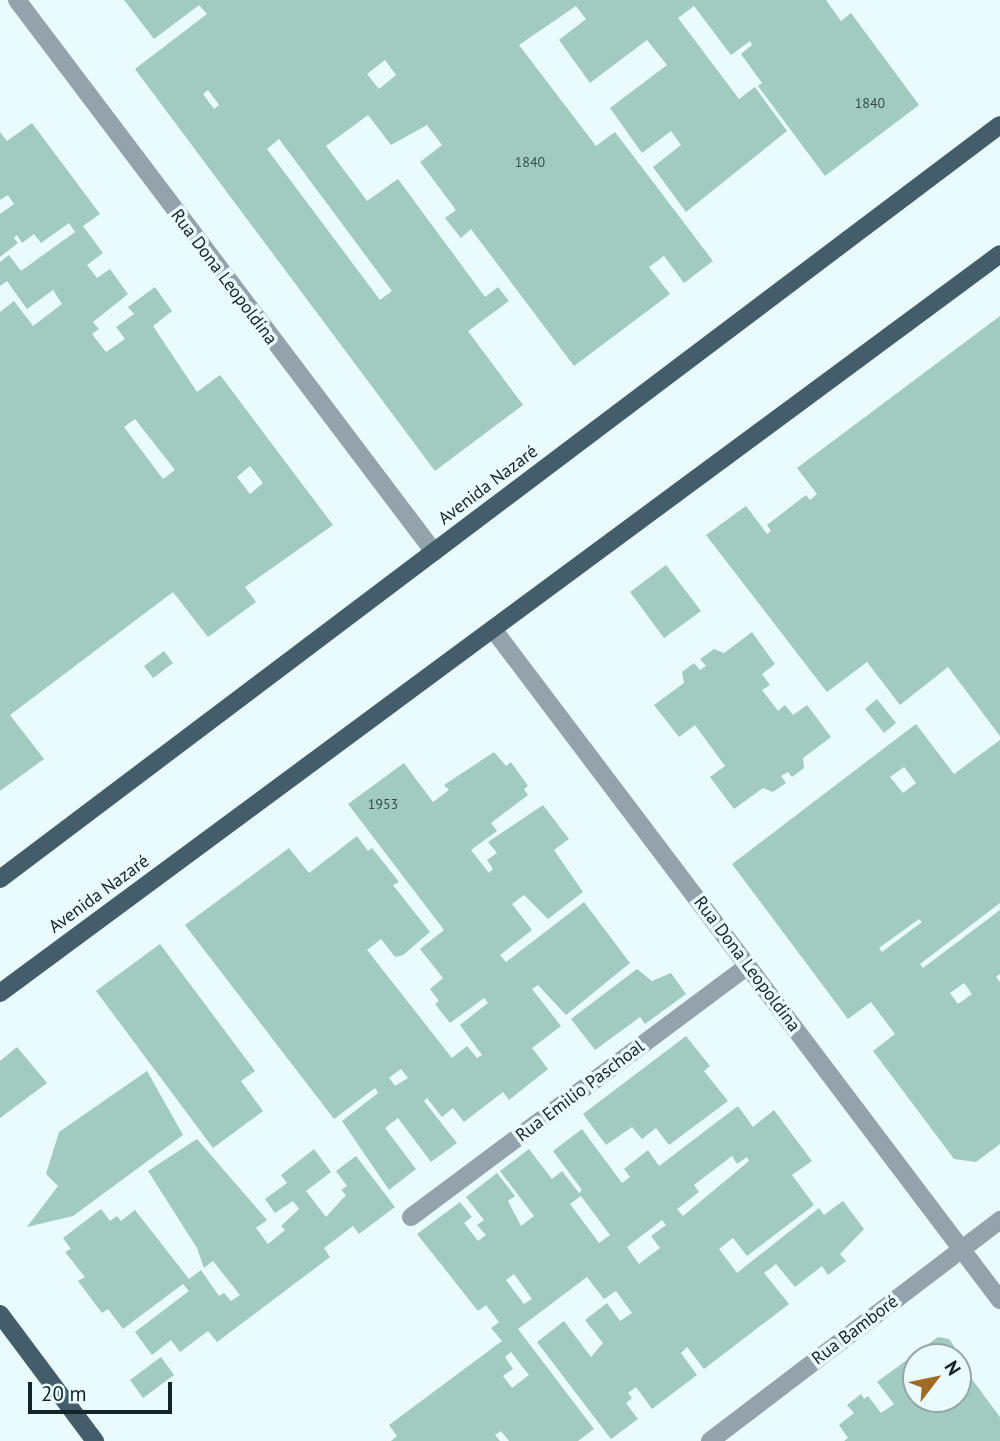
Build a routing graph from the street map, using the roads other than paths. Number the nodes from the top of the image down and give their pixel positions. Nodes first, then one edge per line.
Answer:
1 (17, 0) edge
2 (1000, 125) edge
3 (1000, 254) edge
4 (435, 552) junction
5 (493, 629) junction
6 (0, 879) edge
7 (748, 966) junction
8 (0, 993) edge
9 (411, 1217) dead end
10 (1000, 1220) edge
11 (962, 1248) junction
12 (1000, 1300) edge
13 (0, 1314) edge
14 (94, 1441) edge
15 (710, 1441) edge

1 - 4 street, Rua Dona Leopoldina
2 - 4 main road, Avenida Nazaré
3 - 5 main road, Avenida Nazaré
4 - 6 main road, Avenida Nazaré
5 - 7 street, Rua Dona Leopoldina
5 - 8 main road, Avenida Nazaré
7 - 9 street, Rua Emilio Paschoal
7 - 11 street, Rua Dona Leopoldina
10 - 11 street, Rua Bamboré
11 - 12 street, Rua Dona Leopoldina
11 - 15 street, Rua Bamboré
13 - 14 main road

